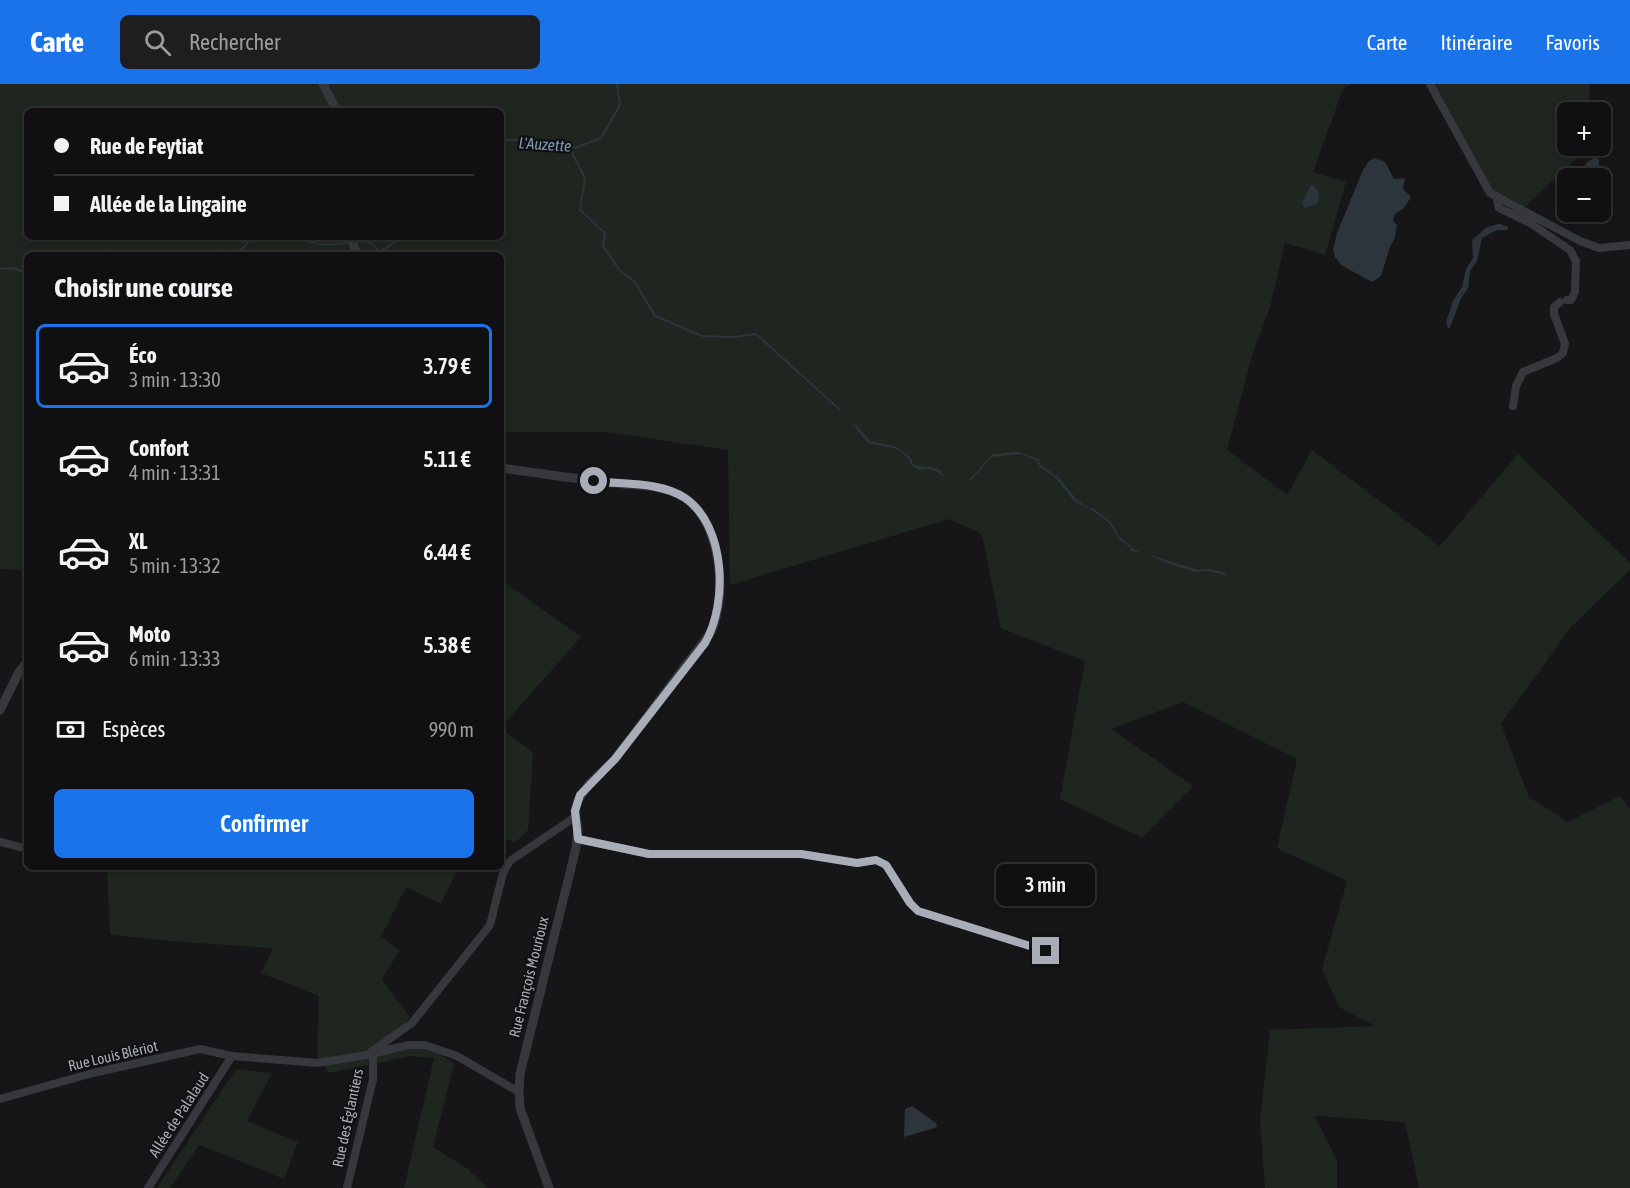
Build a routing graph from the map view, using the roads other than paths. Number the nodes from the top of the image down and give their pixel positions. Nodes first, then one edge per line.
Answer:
1 (322, 84) edge
2 (1430, 84) edge
3 (335, 108) edge
4 (1496, 196) junction
5 (1630, 245) edge
6 (1513, 406) dead end
7 (504, 468) edge
8 (24, 666) edge
9 (0, 710) edge
10 (575, 817) junction
11 (578, 839) junction
12 (0, 842) edge
13 (24, 848) edge
14 (1046, 951) dead end
15 (370, 1054) junction
16 (232, 1056) junction
17 (519, 1092) junction
18 (0, 1099) edge
19 (148, 1188) edge
20 (347, 1188) edge
21 (549, 1188) edge

1 - 3 street
2 - 4 street
4 - 5 street
4 - 6 street
7 - 10 street, Rue François Mourioux
8 - 9 street
10 - 11 street, Rue François Mourioux
10 - 15 street
11 - 14 street
11 - 17 street, Rue François Mourioux
12 - 13 street
15 - 16 street, Rue Louis Blériot
15 - 17 street, Rue Louis Blériot
15 - 20 street, Rue des Églantiers
16 - 18 street, Rue Louis Blériot
16 - 19 street, Allée de Palalaud
17 - 21 street, Rue François Mourioux

